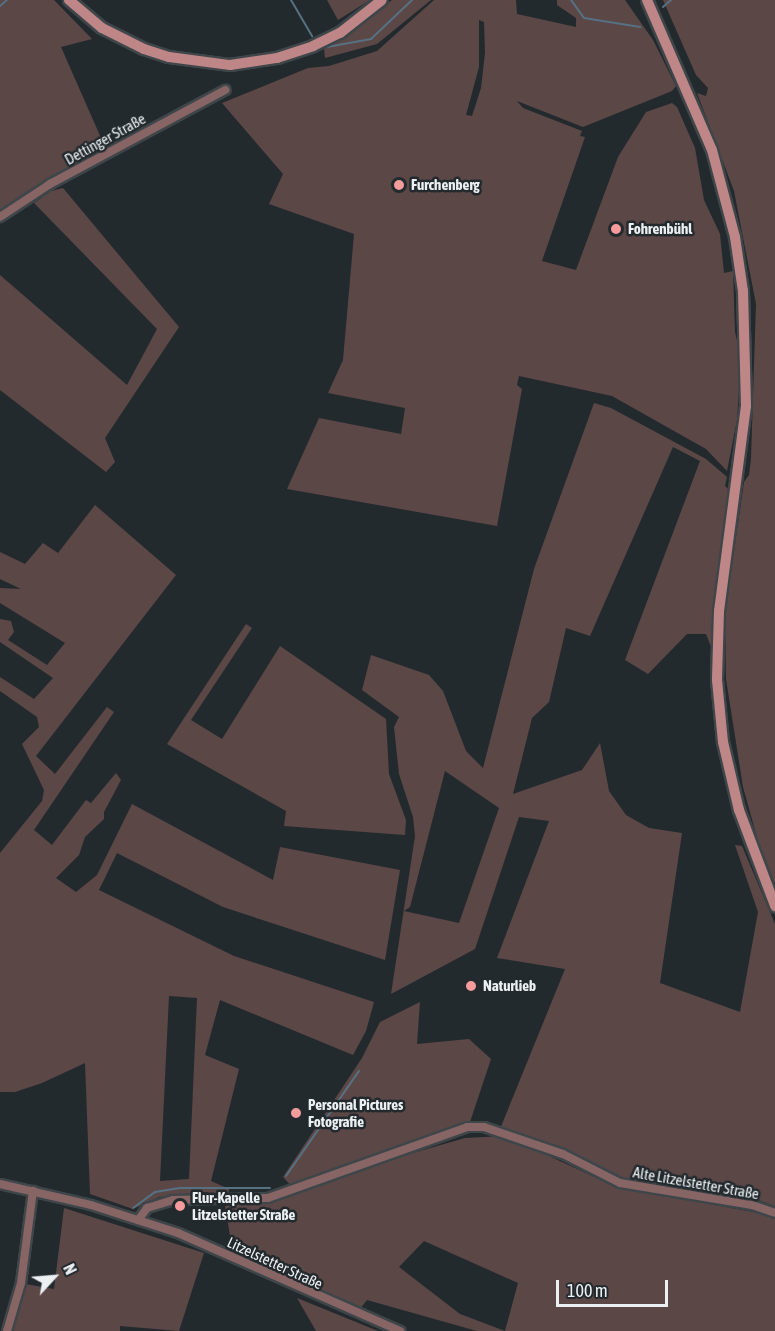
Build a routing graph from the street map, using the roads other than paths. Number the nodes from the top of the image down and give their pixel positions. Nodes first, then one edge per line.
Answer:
1 (69, 0) edge
2 (382, 0) edge
3 (639, 0) edge
4 (647, 0) edge
5 (652, 17) junction
6 (225, 90) dead end
7 (0, 218) edge
8 (775, 906) edge
9 (0, 1184) edge
10 (33, 1191) junction
11 (775, 1213) edge
12 (139, 1219) junction
13 (7, 1331) edge
14 (400, 1331) edge

1 - 2 main road
3 - 5 main road
4 - 5 main road
5 - 8 main road
6 - 7 street, Dettinger Straße
9 - 10 street, Litzelstetter Straße
10 - 12 street, Litzelstetter Straße
10 - 13 street
11 - 12 street, Alte Litzelstetter Straße
12 - 14 street, Litzelstetter Straße

